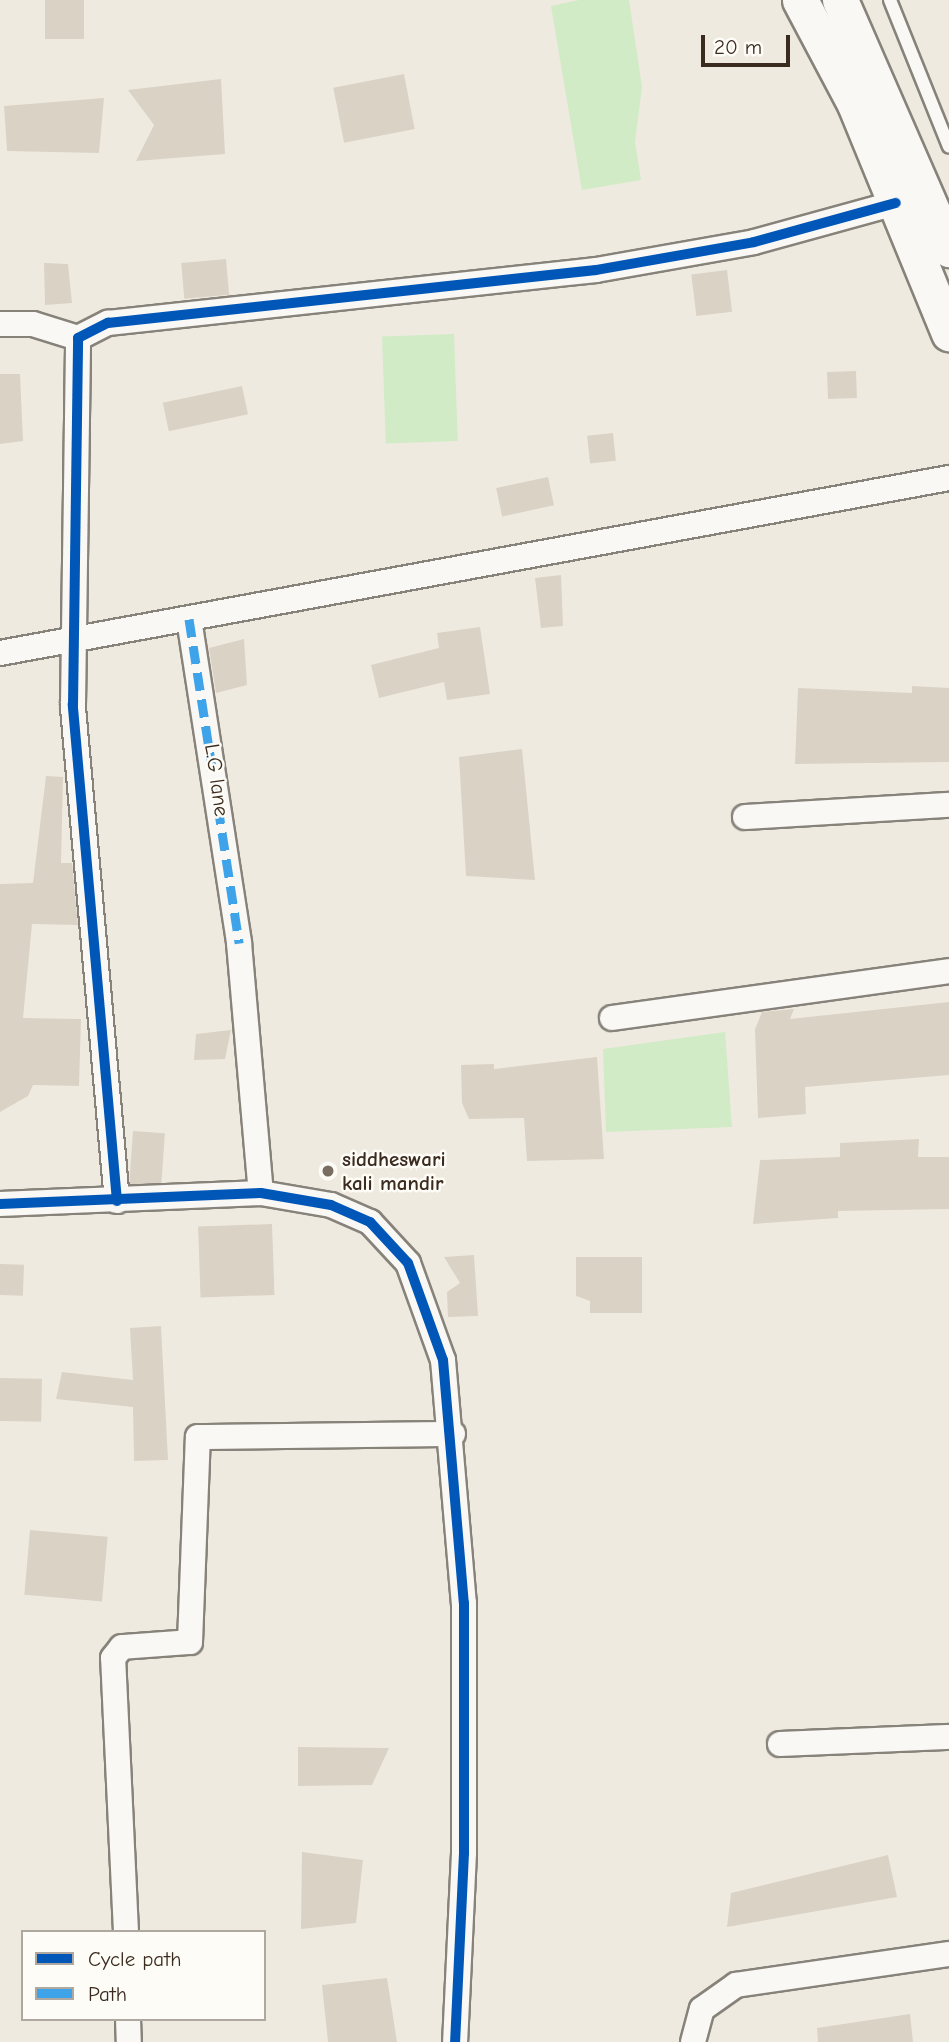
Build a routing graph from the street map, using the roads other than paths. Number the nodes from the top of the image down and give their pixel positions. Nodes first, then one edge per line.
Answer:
1 (800, 0) edge
2 (841, 0) edge
3 (890, 0) edge
4 (949, 147) edge
5 (896, 203) junction
6 (946, 229) edge
7 (0, 324) edge
8 (949, 333) edge
9 (78, 338) junction
10 (949, 478) edge
11 (189, 619) junction
12 (73, 637) junction
13 (0, 653) edge
14 (949, 805) edge
15 (745, 817) dead end
16 (949, 971) edge
17 (612, 1018) dead end
18 (261, 1193) junction
19 (117, 1201) junction
20 (0, 1204) edge
21 (453, 1434) junction
22 (949, 1737) edge
23 (780, 1744) dead end
24 (126, 1930) edge
25 (949, 1954) edge
26 (128, 2021) edge
27 (129, 2042) edge
28 (454, 2042) edge
29 (693, 2042) edge

1 - 5 street
2 - 6 street
3 - 4 lane
5 - 8 street
5 - 9 street
7 - 9 street
9 - 12 street
10 - 11 street
11 - 12 street
11 - 18 street, L.G lane
12 - 13 street
12 - 19 street
14 - 15 street
16 - 17 street
18 - 19 street
18 - 21 street
19 - 20 street
21 - 24 street
21 - 28 street
22 - 23 street
25 - 29 street
26 - 27 street

